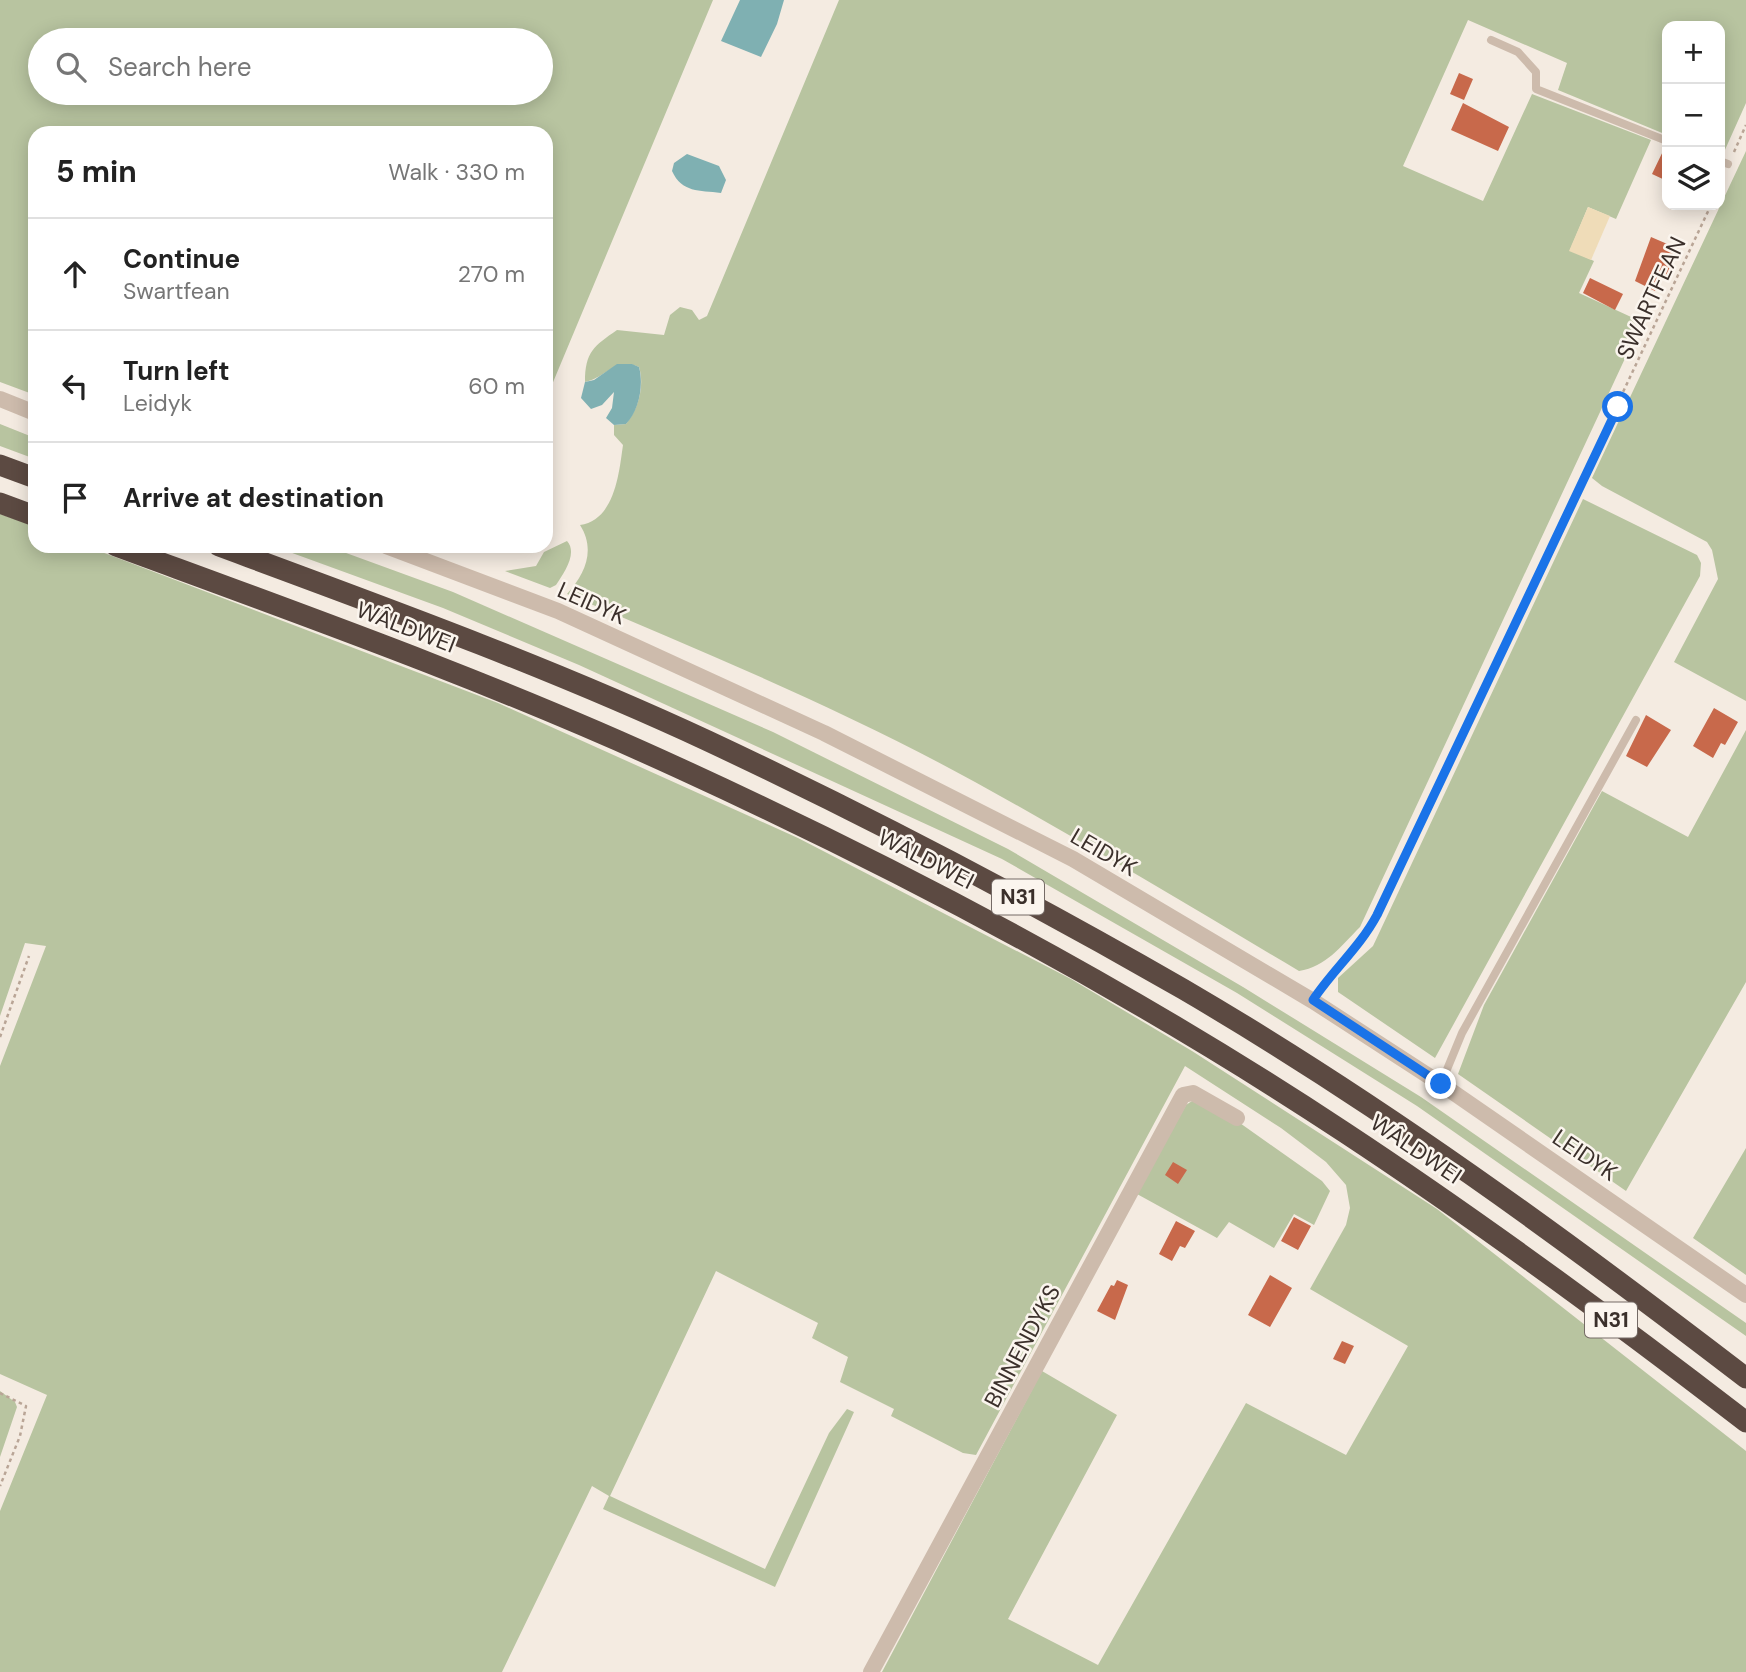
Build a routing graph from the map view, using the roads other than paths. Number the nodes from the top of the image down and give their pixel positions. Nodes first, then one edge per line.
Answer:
1 (1490, 40) dead end
2 (1662, 139) edge
3 (0, 399) edge
4 (28, 410) edge
5 (0, 465) edge
6 (28, 475) edge
7 (0, 503) edge
8 (28, 513) edge
9 (135, 553) edge
10 (238, 553) edge
11 (405, 553) edge
12 (1636, 720) dead end
13 (1441, 1084) junction
14 (1237, 1118) dead end
15 (1746, 1295) edge
16 (1746, 1378) edge
17 (1746, 1422) edge
18 (871, 1672) edge

1 - 2 lane
3 - 4 street
5 - 6 highway
7 - 8 highway
9 - 17 highway, WÂLDWEI / N31
10 - 16 highway, WÂLDWEI / N31
11 - 13 street, LEIDYK
12 - 13 lane
13 - 15 street, LEIDYK
14 - 18 street, BINNENDYKS

